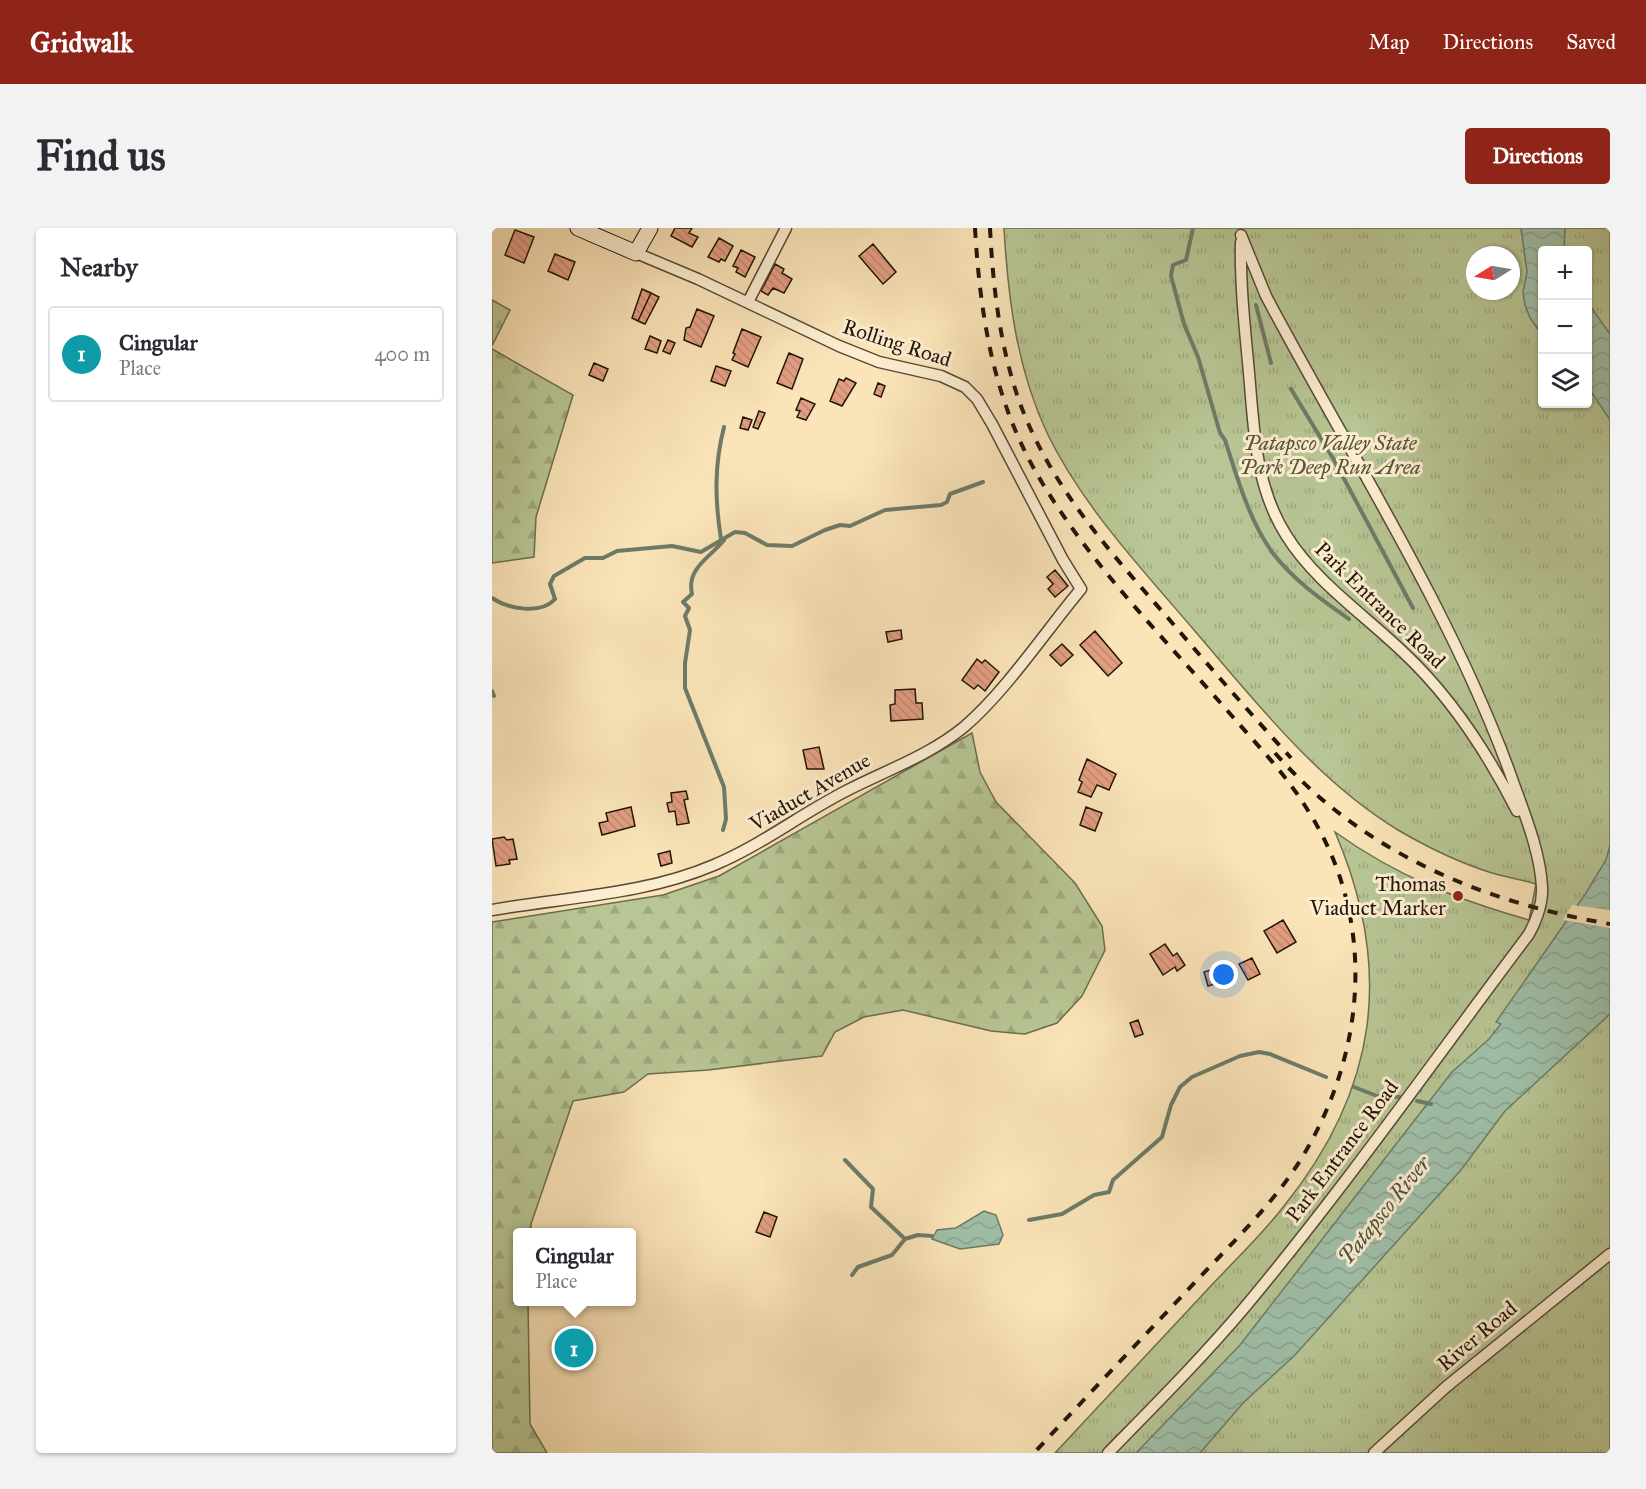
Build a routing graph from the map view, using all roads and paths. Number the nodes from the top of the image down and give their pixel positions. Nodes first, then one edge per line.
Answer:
1 (578, 228) edge
2 (650, 228) edge
3 (786, 228) edge
4 (1241, 231) edge
5 (636, 254) junction
6 (748, 302) junction
7 (1081, 589) joint
8 (1532, 841) junction
9 (492, 909) edge
10 (1610, 1254) edge
11 (1108, 1453) edge
12 (1374, 1453) edge

1 - 5 street
2 - 5 street
3 - 6 street
4 - 8 street, Park Entrance Road
4 - 8 street, Park Entrance Road
5 - 6 street, Rolling Road
6 - 7 street, Rolling Road
7 - 9 street, Viaduct Avenue
8 - 11 street, Park Entrance Road
10 - 12 street, River Road

